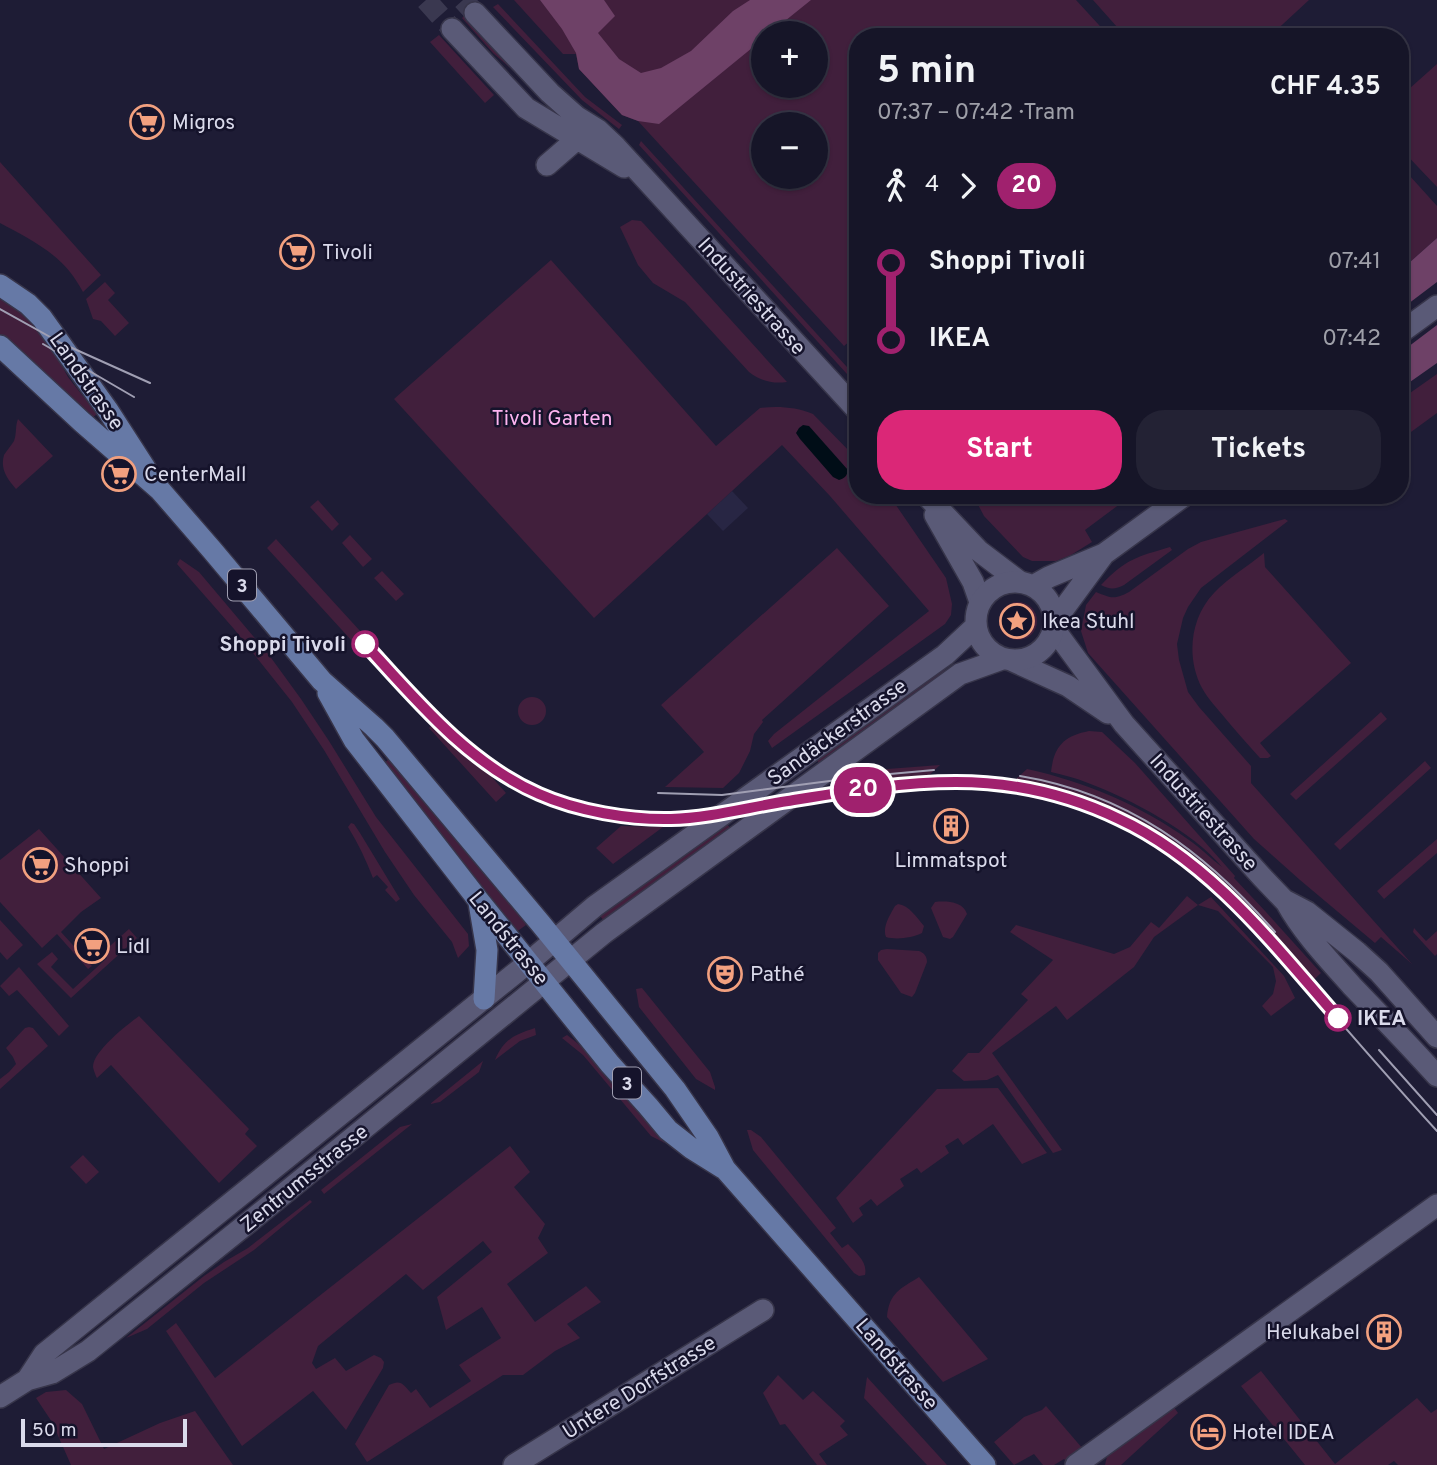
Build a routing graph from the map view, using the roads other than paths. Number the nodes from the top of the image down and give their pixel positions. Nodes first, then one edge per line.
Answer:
1 (475, 13) tunnel mouth
2 (452, 29) tunnel mouth
3 (526, 108) junction
4 (577, 117) junction
5 (577, 139) junction
6 (616, 155) junction
7 (547, 165) junction
8 (0, 285) edge
9 (1437, 306) edge
10 (1409, 326) edge
11 (0, 346) edge
12 (849, 401) edge
13 (160, 490) junction
14 (931, 504) edge
15 (935, 504) edge
16 (1173, 504) edge
17 (1104, 554) junction
18 (1026, 584) junction
19 (980, 602) junction
20 (1054, 625) junction
21 (976, 626) junction
22 (1008, 660) junction
23 (322, 681) junction
24 (1124, 724) junction
25 (796, 762) junction
26 (785, 802) junction
27 (1284, 900) junction
28 (479, 901) junction
29 (555, 940) junction
30 (571, 960) junction
31 (529, 962) junction
32 (544, 981) junction
33 (484, 999) junction
34 (1437, 1037) edge
35 (1437, 1076) edge
36 (725, 1169) junction
37 (1437, 1205) edge
38 (763, 1310) dead end
39 (27, 1380) junction
40 (0, 1397) edge
41 (514, 1465) edge
42 (985, 1465) edge
43 (1076, 1465) edge

1 - 4 street, Industriestrasse
2 - 3 street
3 - 5 street
3 - 7 street
4 - 5 street
4 - 6 street, Industriestrasse
5 - 6 street
5 - 7 street
6 - 7 street
6 - 12 street, Industriestrasse
8 - 13 main road, Landstrasse / 3
9 - 10 street
11 - 13 main road, Landstrasse / 3
13 - 23 main road, Landstrasse / 3
14 - 19 street
15 - 18 street
16 - 17 street
17 - 18 street
17 - 20 street
18 - 19 street
18 - 20 street
19 - 21 street
20 - 22 street
20 - 24 street, Industriestrasse
21 - 22 street
21 - 25 street, Sandäckerstrasse
22 - 24 street, Industriestrasse
22 - 26 street, Sandäckerstrasse
23 - 28 main road, Landstrasse / 3
23 - 29 main road, Landstrasse / 3
24 - 27 street, Industriestrasse
25 - 26 street
25 - 29 street, Sandäckerstrasse
26 - 30 street, Sandäckerstrasse
27 - 34 street, Industriestrasse
27 - 35 street, Industriestrasse
28 - 31 main road, Landstrasse / 3
28 - 33 main road
29 - 30 main road, Landstrasse / 3
29 - 31 street, Sandäckerstrasse
30 - 32 street, Zentrumsstrasse
30 - 36 main road, Landstrasse / 3
31 - 32 main road, Landstrasse / 3
31 - 33 street, Zentrumsstrasse
32 - 36 main road, Landstrasse / 3
32 - 39 street, Zentrumsstrasse
33 - 39 street, Zentrumsstrasse
36 - 42 main road, Landstrasse / 3
37 - 43 street
38 - 41 street, Untere Dorfstrasse
39 - 40 street, Zentrumsstrasse

